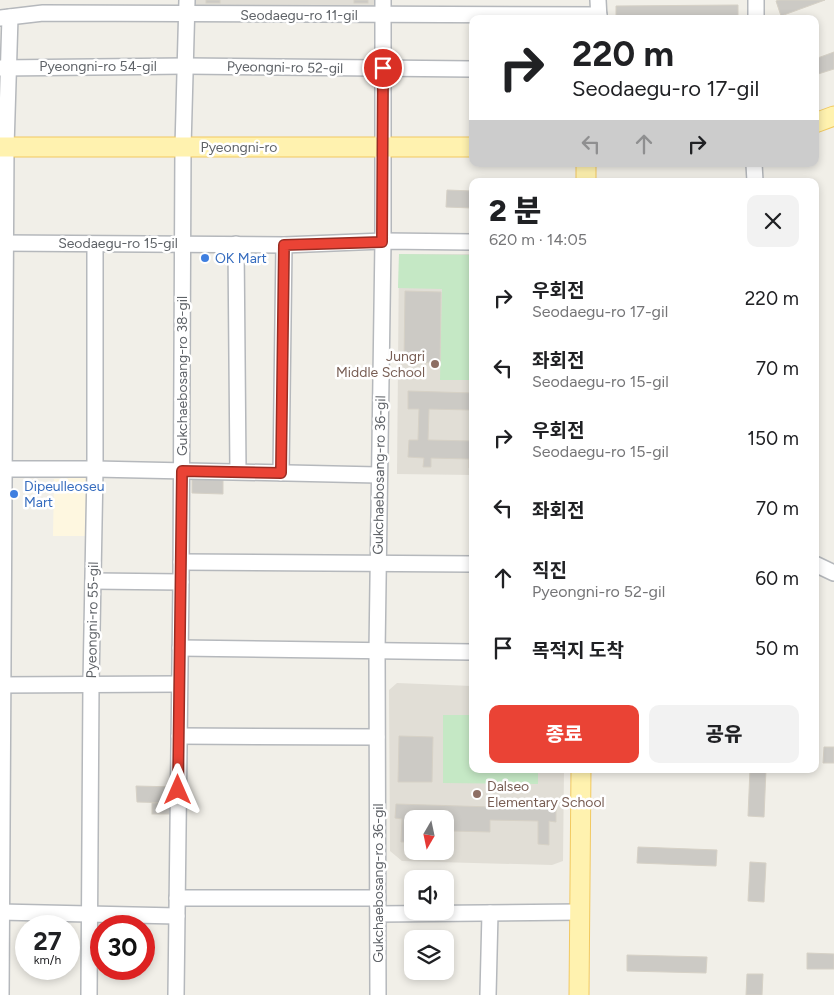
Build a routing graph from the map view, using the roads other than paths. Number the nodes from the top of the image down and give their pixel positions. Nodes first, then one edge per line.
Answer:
1 (756, 0) edge
2 (186, 7) edge
3 (383, 8) edge
4 (599, 11) edge
5 (756, 15) edge
6 (5, 17) edge
7 (186, 66) junction
8 (5, 68) edge
9 (383, 68) junction
10 (469, 69) edge
11 (834, 116) edge
12 (819, 122) edge
13 (3, 147) edge
14 (183, 147) junction
15 (383, 147) junction
16 (469, 147) edge
17 (3, 242) edge
18 (382, 242) junction
19 (469, 242) edge
20 (183, 243) junction
21 (236, 244) junction
22 (94, 245) junction
23 (284, 245) junction
24 (2, 468) edge
25 (95, 469) junction
26 (182, 471) junction
27 (238, 472) junction
28 (281, 473) junction
29 (378, 475) junction
30 (181, 562) junction
31 (377, 564) junction
32 (469, 564) edge
33 (819, 566) edge
34 (834, 573) edge
35 (93, 581) junction
36 (181, 582) junction
37 (180, 648) junction
38 (377, 651) junction
39 (469, 652) edge
40 (91, 684) junction
41 (179, 684) junction
42 (1, 686) edge
43 (178, 736) junction
44 (377, 737) junction
45 (581, 773) edge
46 (177, 898) junction
47 (378, 898) junction
48 (1, 912) edge
49 (580, 912) junction
50 (490, 913) junction
51 (90, 914) junction
52 (378, 914) junction
53 (177, 916) junction
54 (1, 995) edge
55 (89, 995) edge
56 (176, 995) edge
57 (378, 995) edge
58 (488, 995) edge
59 (579, 995) edge

1 - 5 street
2 - 3 street, Seodaegu-ro 11-gil
2 - 6 street, Seodaegu-ro 11-gil
2 - 7 street
3 - 4 street, Seodaegu-ro 11-gil
3 - 9 street
6 - 8 street
7 - 8 street, Pyeongni-ro 54-gil
7 - 9 street, Pyeongni-ro 52-gil
7 - 14 street
8 - 13 street
9 - 10 street, Pyeongni-ro 52-gil
9 - 15 street
11 - 12 main road
13 - 14 main road, Pyeongni-ro
13 - 17 street
14 - 15 main road, Pyeongni-ro
14 - 20 street, Gukchaebosang-ro 38-gil
15 - 16 main road, Pyeongni-ro
15 - 18 street, Gukchaebosang-ro 36-gil
17 - 22 street, Seodaegu-ro 15-gil
17 - 24 street
18 - 19 street, Seodaegu-ro 15-gil
18 - 23 street, Seodaegu-ro 15-gil
18 - 29 street, Gukchaebosang-ro 36-gil
20 - 21 street, Seodaegu-ro 15-gil
20 - 22 street, Seodaegu-ro 15-gil
20 - 26 street, Gukchaebosang-ro 38-gil
21 - 23 street, Seodaegu-ro 15-gil
21 - 27 street
22 - 25 street, Pyeongni-ro 55-gil
23 - 28 street
24 - 25 street
24 - 42 street
25 - 26 street
25 - 35 street, Pyeongni-ro 55-gil
26 - 27 street
26 - 30 street, Gukchaebosang-ro 38-gil
27 - 28 street
28 - 29 street
29 - 31 street, Gukchaebosang-ro 36-gil
30 - 31 street, Gukchaebosang-ro 36-gil
30 - 36 street, Gukchaebosang-ro 38-gil
31 - 32 street
31 - 38 street, Gukchaebosang-ro 36-gil
33 - 34 street
35 - 36 street
35 - 40 street, Pyeongni-ro 55-gil
36 - 37 street, Gukchaebosang-ro 38-gil
37 - 38 street
37 - 41 street, Gukchaebosang-ro 38-gil
38 - 39 street
38 - 44 street, Gukchaebosang-ro 36-gil
40 - 41 street
40 - 42 street
40 - 51 street, Pyeongni-ro 55-gil
41 - 43 street, Gukchaebosang-ro 38-gil
42 - 48 street
43 - 44 street
43 - 46 street, Gukchaebosang-ro 38-gil
44 - 47 street, Gukchaebosang-ro 36-gil
45 - 49 main road
46 - 47 street
46 - 53 street, Gukchaebosang-ro 38-gil
47 - 52 street, Gukchaebosang-ro 36-gil
48 - 51 street
48 - 54 street
49 - 50 street
49 - 59 main road
50 - 52 street
50 - 58 street
51 - 53 street
51 - 55 street, Pyeongni-ro 55-gil
52 - 57 street, Gukchaebosang-ro 36-gil
53 - 56 street, Gukchaebosang-ro 38-gil

